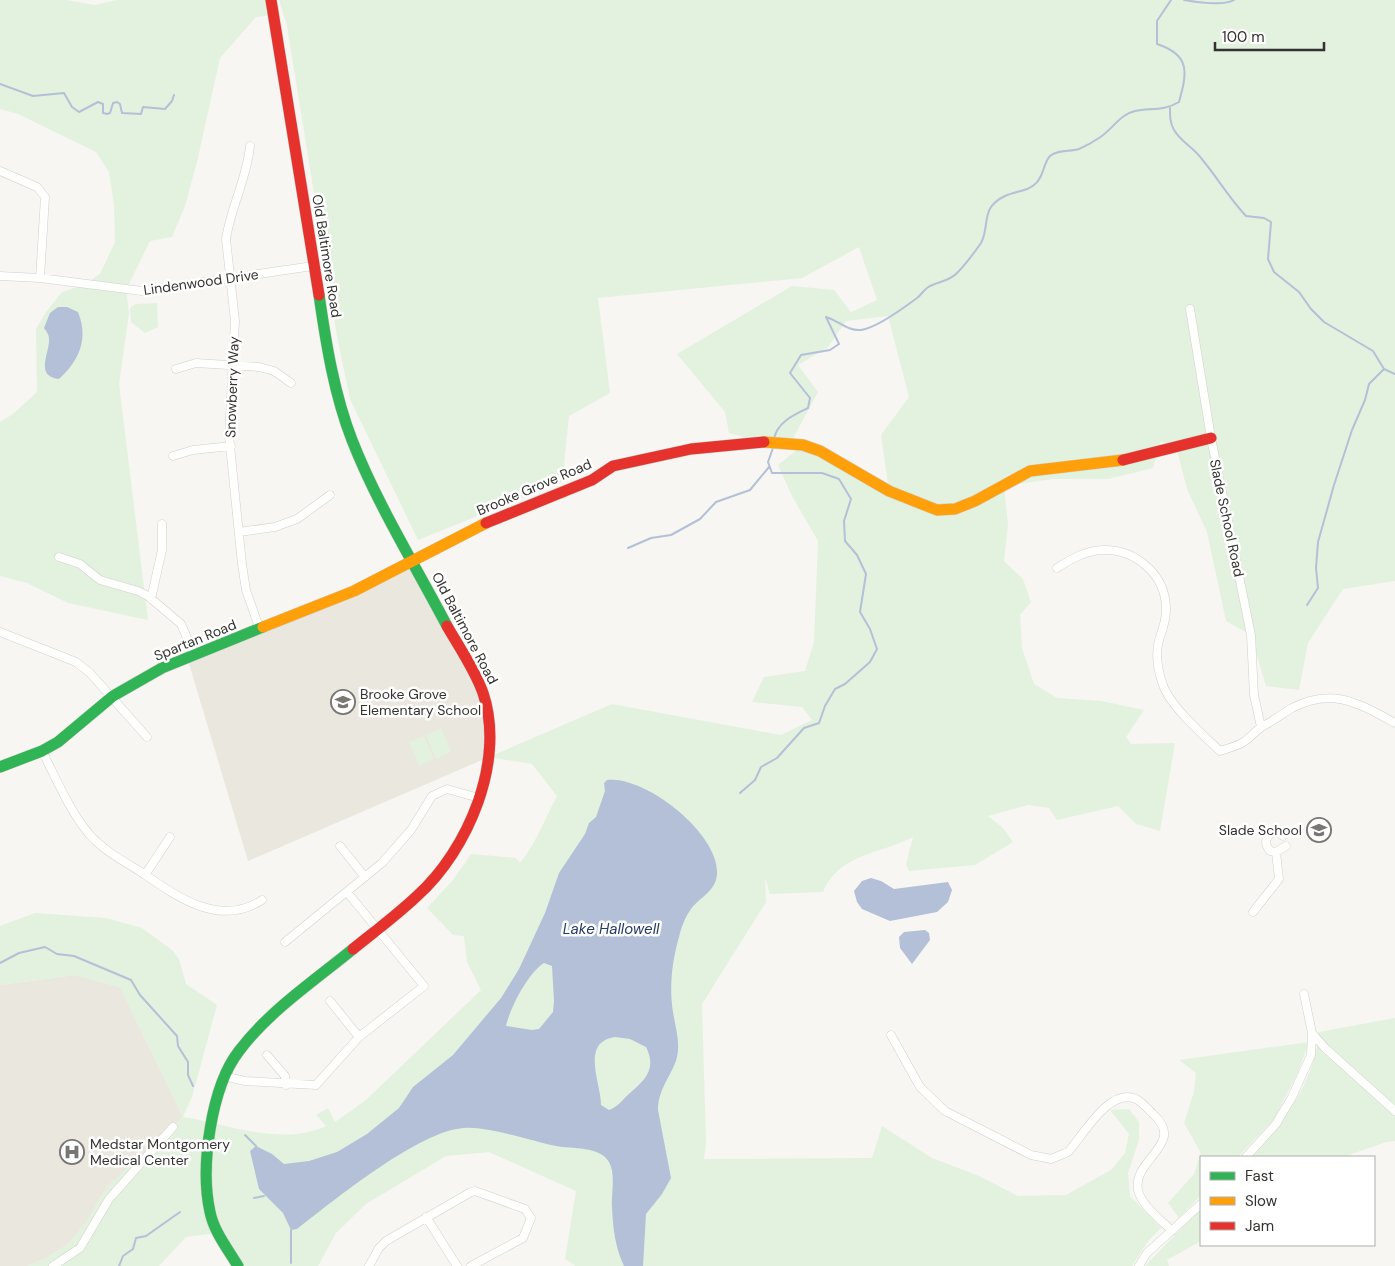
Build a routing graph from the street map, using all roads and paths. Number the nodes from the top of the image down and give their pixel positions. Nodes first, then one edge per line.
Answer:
1 (272, 0) edge
2 (250, 146) dead end
3 (0, 171) edge
4 (313, 266) junction
5 (0, 276) edge
6 (40, 278) junction
7 (230, 279) junction
8 (1190, 309) dead end
9 (232, 365) junction
10 (176, 369) dead end
11 (291, 382) dead end
12 (1211, 438) junction
13 (231, 446) junction
14 (173, 456) dead end
15 (330, 495) dead end
16 (162, 524) dead end
17 (239, 532) junction
18 (59, 556) dead end
19 (413, 560) junction
20 (1057, 568) dead end
21 (151, 598) junction
22 (260, 630) junction
23 (0, 632) edge
24 (194, 654) junction
25 (113, 696) junction
26 (1395, 723) edge
27 (1261, 727) junction
28 (148, 737) dead end
29 (42, 751) junction
30 (0, 767) edge
31 (479, 798) junction
32 (1283, 836) dead end
33 (170, 837) dead end
34 (340, 846) dead end
35 (1286, 846) dead end
36 (1276, 852) junction
37 (145, 875) junction
38 (365, 877) junction
39 (347, 892) junction
40 (262, 900) dead end
41 (1253, 912) dead end
42 (378, 929) junction
43 (285, 942) dead end
44 (1304, 994) dead end
45 (330, 1001) dead end
46 (1312, 1033) junction
47 (891, 1035) dead end
48 (359, 1037) junction
49 (267, 1055) dead end
50 (223, 1076) junction
51 (286, 1085) junction
52 (1395, 1111) edge
53 (173, 1127) dead end
54 (1247, 1156) edge
55 (1200, 1205) edge
56 (426, 1217) junction
57 (1172, 1231) junction
58 (234, 1265) edge
59 (53, 1266) edge
60 (369, 1266) edge
61 (458, 1266) edge
62 (471, 1266) edge
63 (1138, 1266) edge

1 - 4 street, Old Baltimore Road
2 - 7 street, Snowberry Way
3 - 6 street
4 - 7 street, Lindenwood Drive
4 - 19 street, Old Baltimore Road
5 - 6 street, Lindenwood Drive
6 - 7 street, Lindenwood Drive
7 - 9 street, Snowberry Way
8 - 12 street, Slade School Road
9 - 10 street
9 - 11 street
9 - 13 street, Snowberry Way
12 - 19 street, Brooke Grove Road
12 - 27 street, Slade School Road
13 - 14 street
13 - 17 street, Snowberry Way
15 - 17 street
16 - 21 street
17 - 22 street, Snowberry Way
18 - 21 street
19 - 22 street, Spartan Road
19 - 31 street, Old Baltimore Road
20 - 27 street
21 - 24 street
22 - 24 street, Spartan Road
23 - 25 street
24 - 25 street, Spartan Road
25 - 28 street
25 - 29 street, Spartan Road
26 - 27 street
29 - 30 street, Spartan Road
29 - 37 street
31 - 38 street
31 - 42 street, Old Baltimore Road
32 - 36 street
33 - 37 street
34 - 38 street
35 - 36 street
36 - 41 street
37 - 40 street
38 - 39 street
39 - 42 street
39 - 43 street
42 - 48 street
42 - 50 street, Old Baltimore Road
44 - 46 street
45 - 48 street
46 - 52 street
46 - 54 street
47 - 57 street
48 - 51 street
49 - 51 street
50 - 51 street
50 - 58 street, Old Baltimore Road
53 - 59 street
55 - 57 street
56 - 60 street
56 - 61 street
56 - 62 street
57 - 63 street

